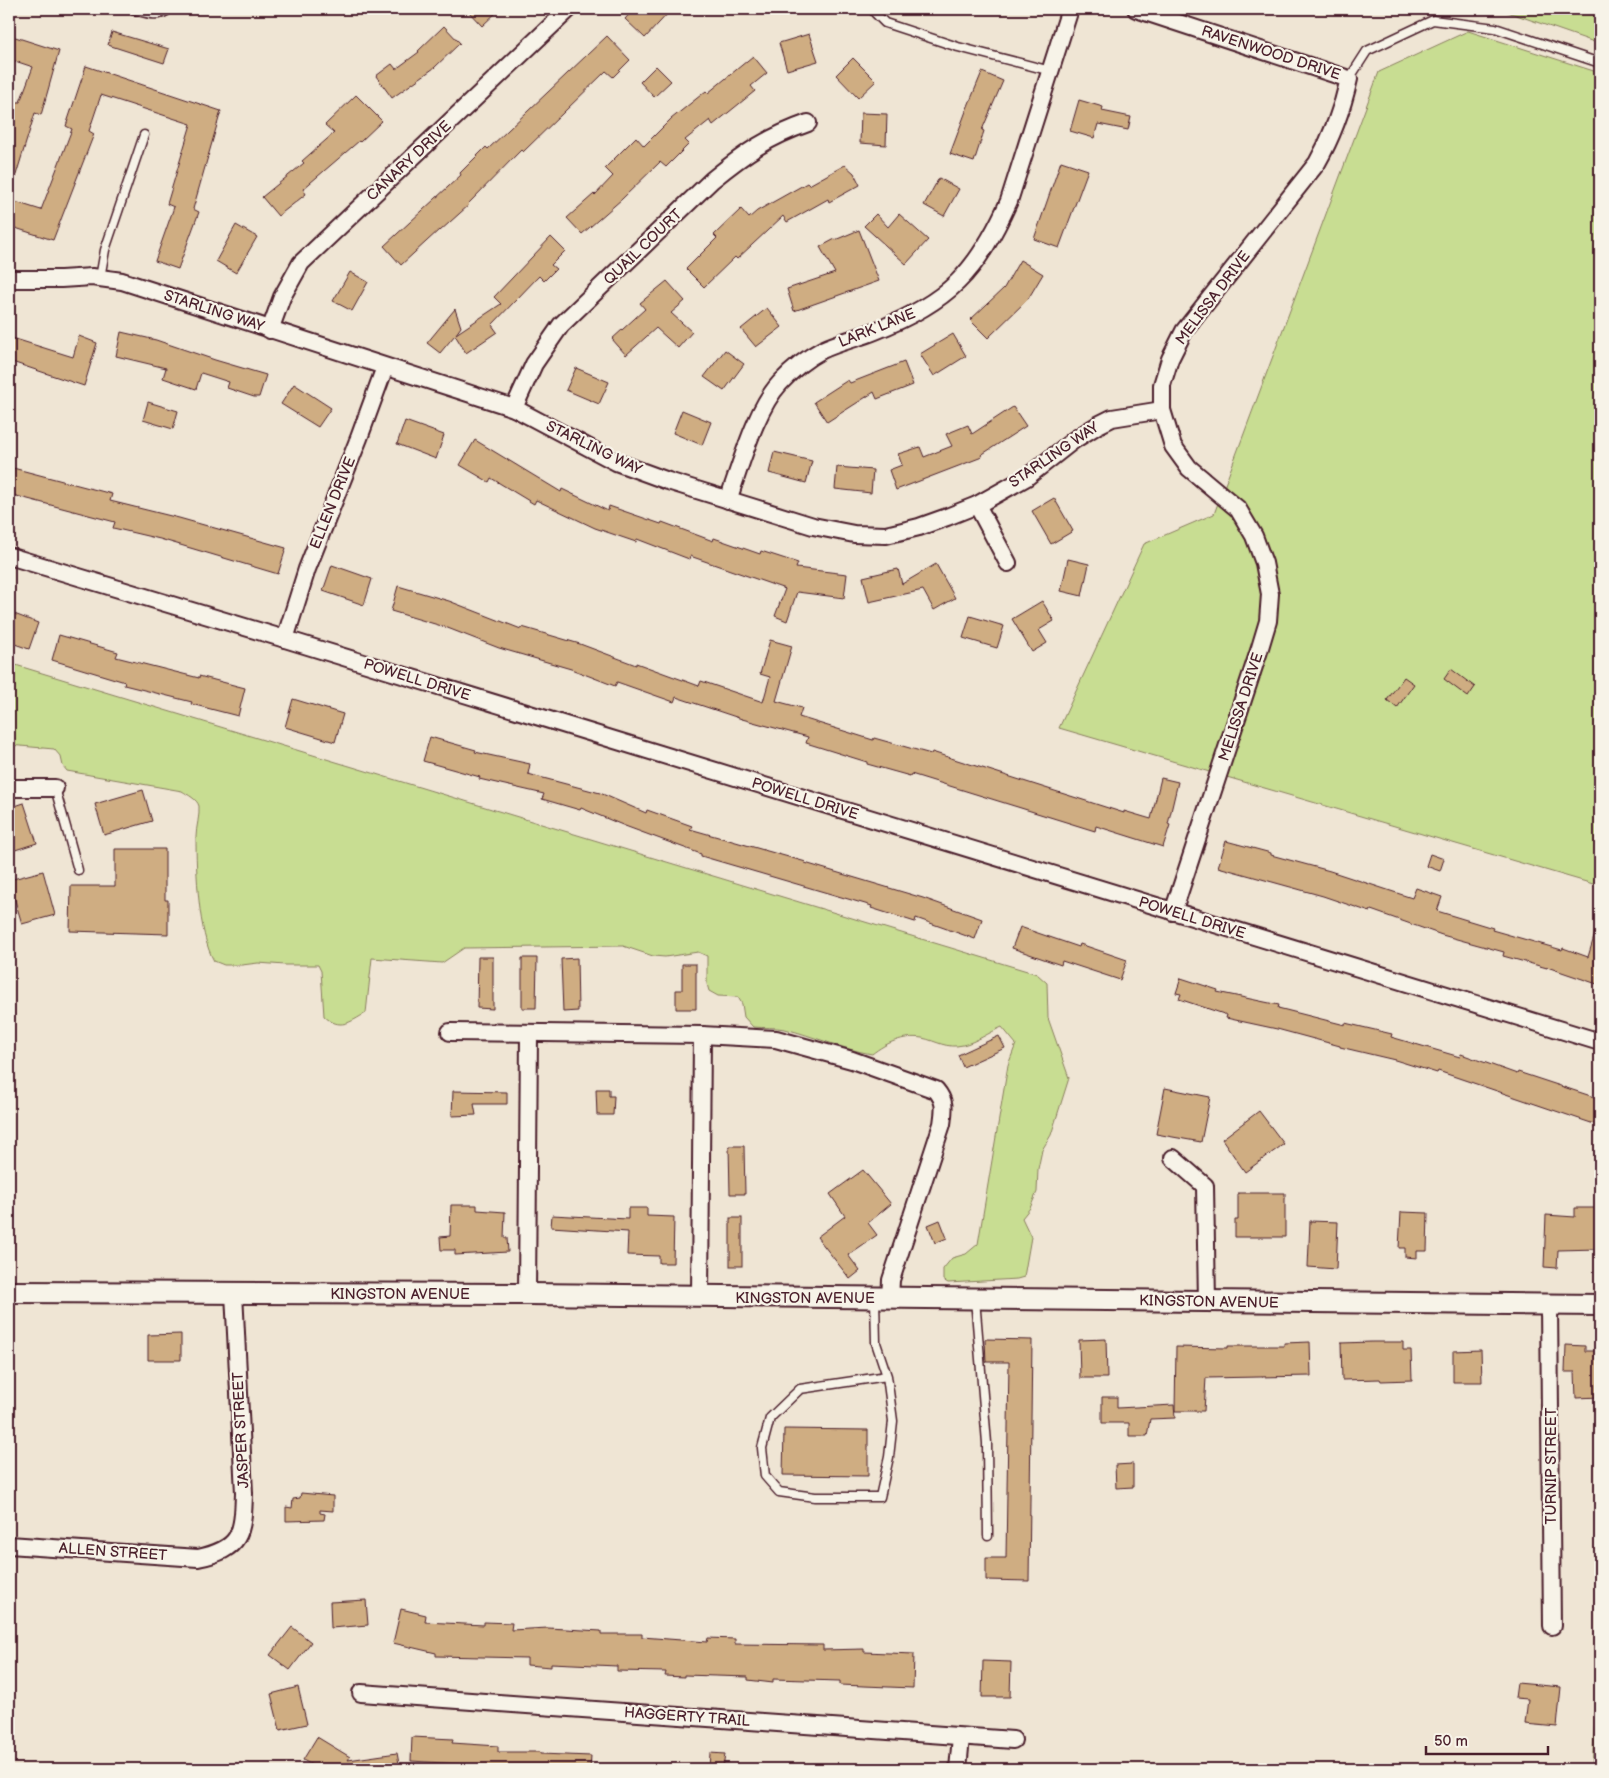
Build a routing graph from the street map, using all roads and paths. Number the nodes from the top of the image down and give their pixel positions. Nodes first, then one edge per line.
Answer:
1 (130, 9) edge
2 (169, 9) edge
3 (569, 9) edge
4 (874, 9) edge
5 (1070, 9) edge
6 (1136, 9) edge
7 (1600, 63) edge
8 (1051, 71) junction
9 (1349, 79) junction
10 (808, 123) dead end
11 (144, 135) dead end
12 (100, 278) junction
13 (9, 280) edge
14 (270, 330) junction
15 (385, 367) junction
16 (514, 408) junction
17 (1162, 410) junction
18 (728, 500) junction
19 (977, 505) junction
20 (9, 556) edge
21 (1008, 563) dead end
22 (284, 639) junction
23 (9, 788) edge
24 (55, 788) joint
25 (78, 870) dead end
26 (1173, 912) junction
27 (450, 1032) dead end
28 (529, 1034) junction
29 (702, 1035) junction
30 (1600, 1042) edge
31 (1173, 1158) dead end
32 (9, 1292) edge
33 (234, 1293) junction
34 (528, 1294) junction
35 (700, 1297) junction
36 (883, 1298) junction
37 (975, 1299) junction
38 (1207, 1302) junction
39 (1549, 1305) junction
40 (1600, 1305) edge
41 (887, 1376) junction
42 (988, 1536) dead end
43 (9, 1545) edge
44 (216, 1554) joint
45 (1552, 1626) dead end
46 (361, 1693) dead end
47 (961, 1737) junction
48 (1013, 1740) dead end
49 (958, 1769) edge

1 - 2 lane
3 - 14 street, CANARY DRIVE
4 - 8 lane
5 - 8 street, LARK LANE
6 - 9 street, RAVENWOOD DRIVE
7 - 9 lane
8 - 18 street, LARK LANE
9 - 17 street, MELISSA DRIVE
10 - 16 street, QUAIL COURT
11 - 12 lane
12 - 13 street, STARLING WAY
12 - 14 street, STARLING WAY
14 - 15 street, STARLING WAY
15 - 16 street, STARLING WAY
15 - 22 street, ELLEN DRIVE
16 - 18 street, STARLING WAY
17 - 19 street, STARLING WAY
17 - 26 street, MELISSA DRIVE
18 - 19 street, STARLING WAY
19 - 21 street
20 - 22 street, POWELL DRIVE
22 - 26 street, POWELL DRIVE
23 - 24 street
24 - 25 lane
26 - 30 street, POWELL DRIVE
27 - 28 street
28 - 29 street
28 - 34 street
29 - 35 street
29 - 36 street
31 - 38 street
32 - 33 street, KINGSTON AVENUE
33 - 34 street, KINGSTON AVENUE
33 - 44 street, JASPER STREET
34 - 35 street, KINGSTON AVENUE
35 - 36 street, KINGSTON AVENUE
36 - 37 street, KINGSTON AVENUE
36 - 41 lane
37 - 38 street, KINGSTON AVENUE
37 - 42 lane
38 - 39 street, KINGSTON AVENUE
39 - 40 street, KINGSTON AVENUE
39 - 45 street, TURNIP STREET
41 - 41 lane
43 - 44 street, ALLEN STREET
46 - 47 street, HAGGERTY TRAIL
47 - 48 street, HAGGERTY TRAIL
47 - 49 street

